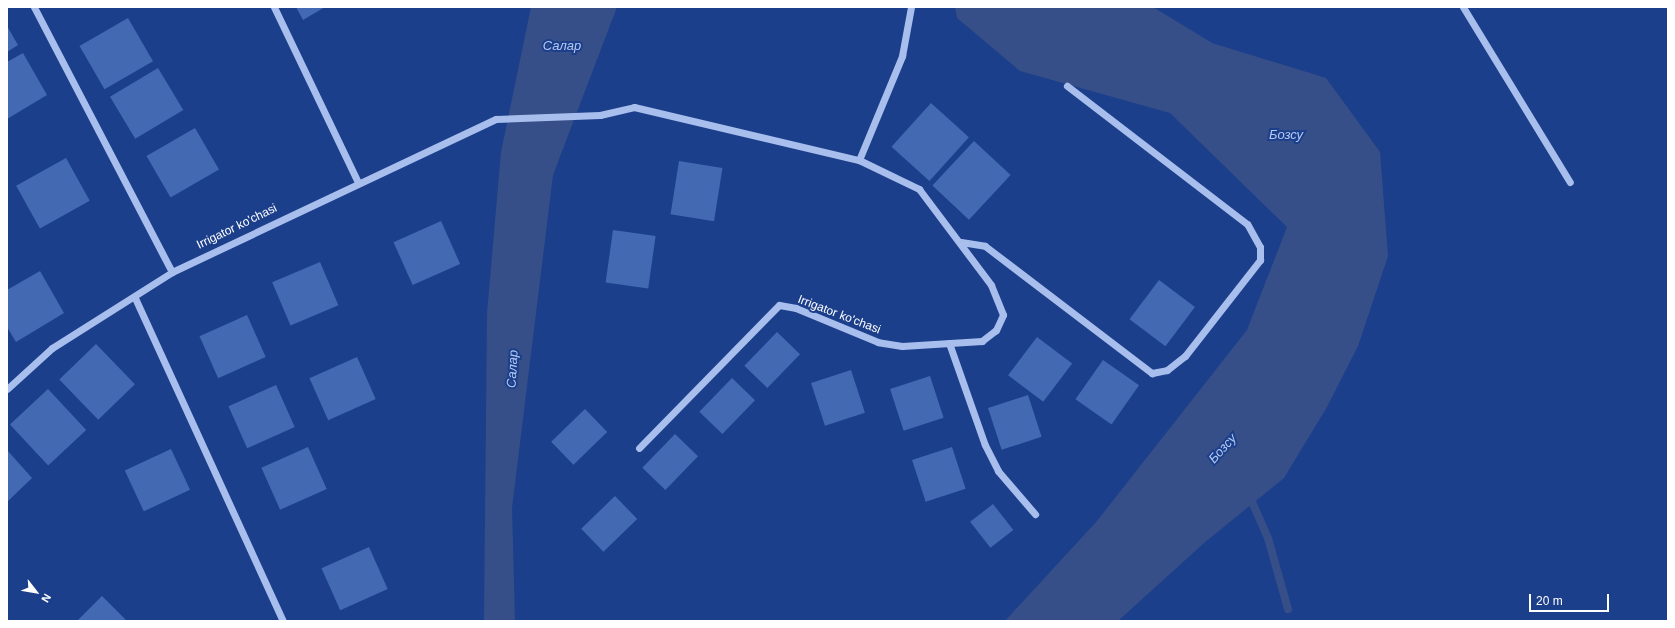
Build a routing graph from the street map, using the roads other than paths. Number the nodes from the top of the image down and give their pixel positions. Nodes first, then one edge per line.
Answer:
1 (34, 7) edge
2 (274, 7) edge
3 (911, 7) edge
4 (1463, 7) edge
5 (1067, 86) dead end
6 (859, 160) junction
7 (358, 182) junction
8 (1570, 182) dead end
9 (961, 242) junction
10 (172, 272) junction
11 (135, 298) junction
12 (949, 343) junction
13 (7, 389) edge
14 (639, 448) dead end
15 (1035, 514) dead end
16 (283, 621) edge

1 - 10 street
2 - 7 street
3 - 6 street
4 - 8 street
5 - 9 street
6 - 7 street, Irrigator ko'chasi
6 - 9 street, Irrigator ko'chasi
7 - 10 street, Irrigator ko'chasi
9 - 12 street, Irrigator ko'chasi
10 - 11 street, Irrigator ko'chasi
11 - 13 street, Irrigator ko'chasi
11 - 16 street
12 - 14 street, Irrigator ko'chasi
12 - 15 street

